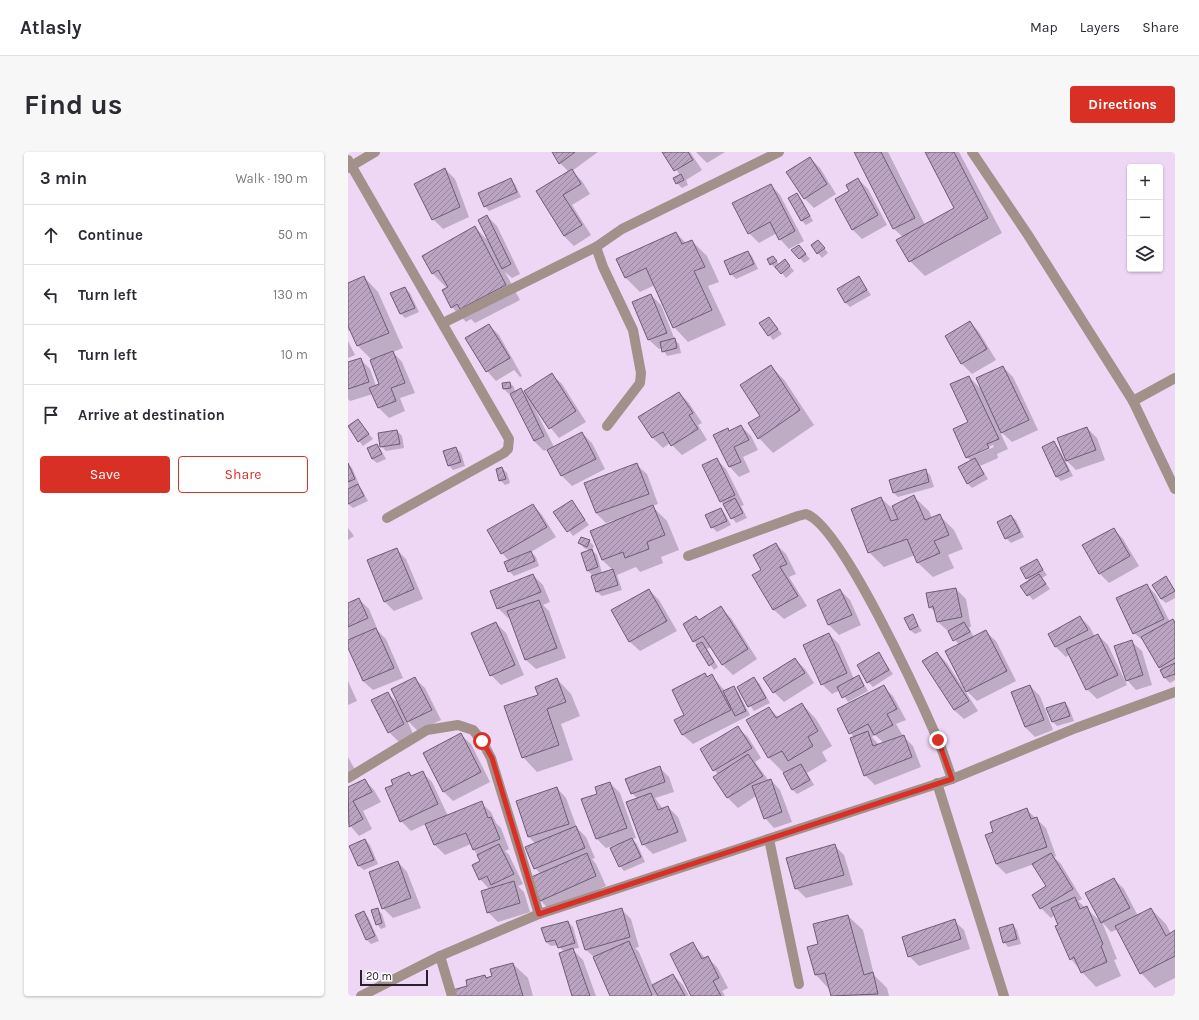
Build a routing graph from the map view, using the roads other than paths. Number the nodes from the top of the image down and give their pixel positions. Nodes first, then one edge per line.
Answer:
1 (375, 152) edge
2 (778, 152) edge
3 (972, 152) edge
4 (349, 164) edge
5 (596, 247) junction
6 (443, 323) junction
7 (1175, 378) edge
8 (1133, 401) junction
9 (607, 426) dead end
10 (1175, 489) edge
11 (387, 518) dead end
12 (688, 556) dead end
13 (1175, 692) edge
14 (348, 778) edge
15 (952, 779) junction
16 (937, 783) junction
17 (769, 839) junction
18 (539, 914) junction
19 (440, 956) junction
20 (799, 984) dead end
21 (361, 996) edge
22 (452, 996) edge
23 (1004, 996) edge

1 - 4 street
2 - 5 street
3 - 8 street
4 - 6 street
5 - 6 street
5 - 9 street
6 - 11 street
7 - 8 street
8 - 10 street
12 - 15 street
13 - 15 street
14 - 18 street
15 - 16 street
16 - 17 street
16 - 23 street
17 - 18 street
17 - 20 street
18 - 19 street
19 - 21 street
19 - 22 street

